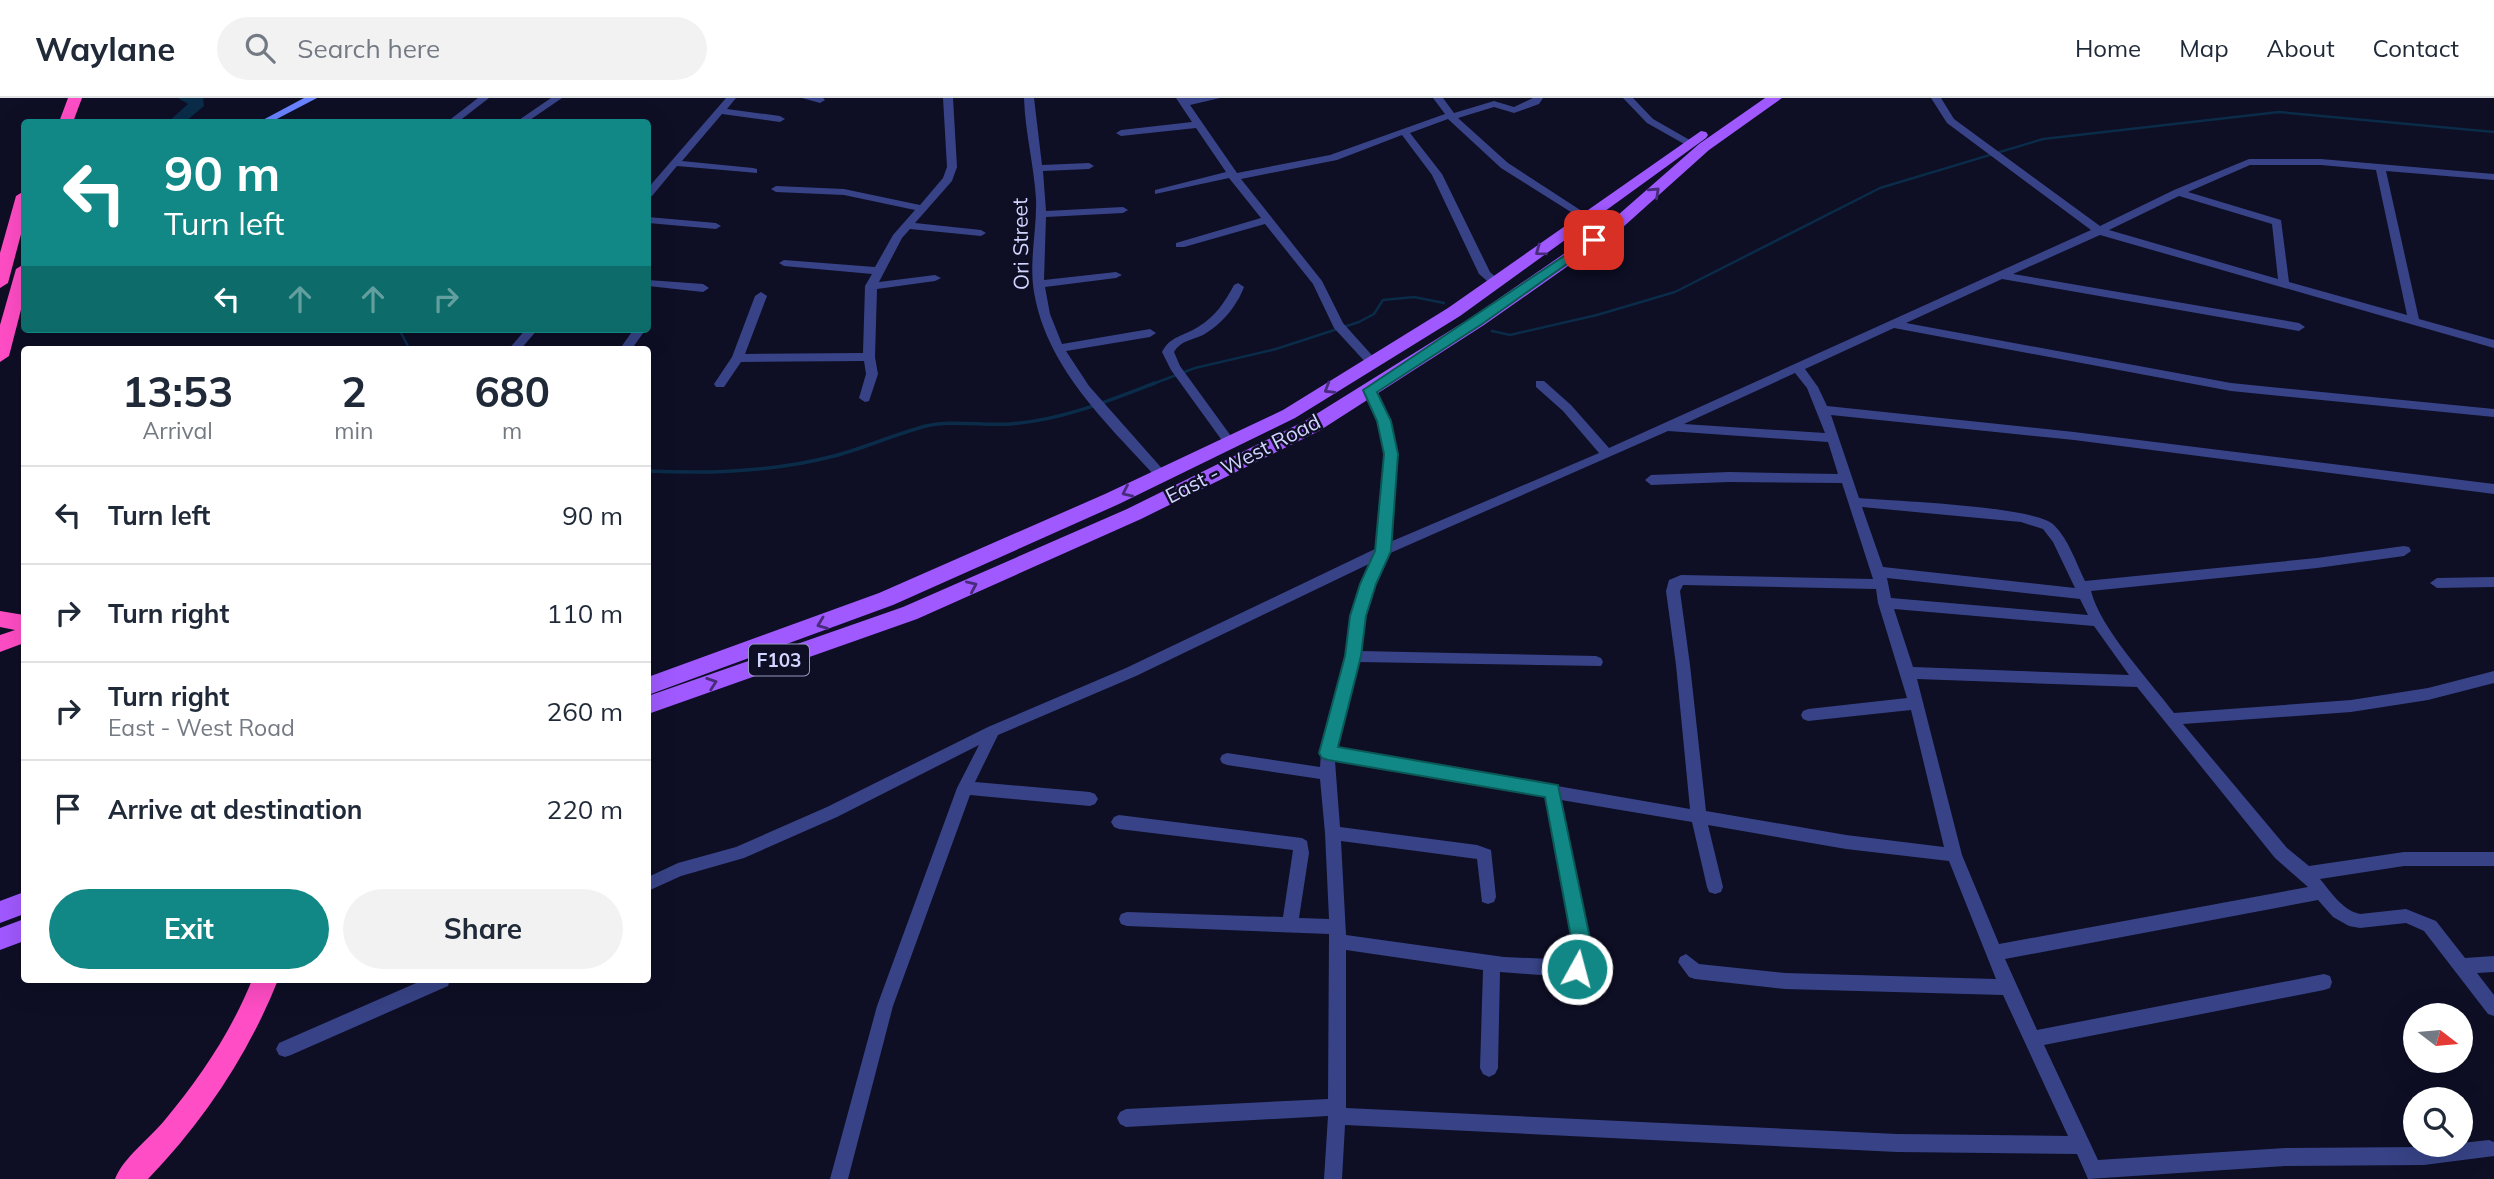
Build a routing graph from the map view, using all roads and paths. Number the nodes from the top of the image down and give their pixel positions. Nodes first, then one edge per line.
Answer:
1 (60, 98) edge
2 (75, 98) edge
3 (312, 98) edge
4 (484, 98) edge
5 (557, 98) edge
6 (731, 98) edge
7 (807, 98) edge
8 (948, 98) edge
9 (1029, 98) edge
10 (1215, 98) edge
11 (1438, 98) edge
12 (1538, 98) edge
13 (1628, 98) edge
14 (1775, 98) edge
15 (1936, 98) edge
16 (820, 100) dead end
17 (1182, 101) edge
18 (1491, 101) edge
19 (1753, 104) edge
20 (719, 111) junction
21 (1451, 116) junction
22 (52, 119) edge
23 (67, 119) edge
24 (270, 119) edge
25 (456, 119) edge
26 (526, 119) edge
27 (780, 119) dead end
28 (1196, 125) junction
29 (1406, 130) junction
30 (1121, 133) dead end
31 (1690, 143) junction
32 (674, 163) junction
33 (1089, 166) dead end
34 (2380, 166) junction
35 (1039, 168) junction
36 (753, 171) dead end
37 (1232, 176) junction
38 (2493, 180) edge
39 (776, 189) dead end
40 (651, 190) edge
41 (1158, 192) dead end
42 (2178, 192) junction
43 (21, 207) edge
44 (921, 208) junction
45 (1124, 210) dead end
46 (1042, 214) junction
47 (1586, 217) junction
48 (651, 219) edge
49 (1267, 220) junction
50 (907, 225) junction
51 (716, 226) dead end
52 (2099, 232) junction
53 (981, 233) dead end
54 (1180, 245) dead end
55 (784, 263) dead end
56 (879, 271) junction
57 (1116, 275) dead end
58 (2003, 275) junction
59 (935, 278) dead end
60 (0, 283) edge
61 (651, 283) edge
62 (1496, 283) junction
63 (2284, 283) junction
64 (1039, 284) junction
65 (871, 286) junction
66 (1238, 287) dead end
67 (703, 288) dead end
68 (761, 296) dead end
69 (20, 307) edge
70 (2414, 321) junction
71 (1896, 325) junction
72 (2299, 327) dead end
73 (1150, 333) dead end
74 (2494, 344) edge
75 (1058, 348) junction
76 (0, 356) edge
77 (869, 357) junction
78 (738, 358) junction
79 (1372, 362) junction
80 (1797, 367) junction
81 (720, 384) dead end
82 (1540, 384) dead end
83 (1370, 390) junction
84 (865, 398) dead end
85 (1823, 410) junction
86 (2494, 413) edge
87 (1663, 427) junction
88 (1833, 438) junction
89 (1230, 443) junction
90 (1606, 454) junction
91 (1162, 476) junction
92 (1847, 479) junction
93 (1651, 480) dead end
94 (2494, 489) edge
95 (1855, 502) junction
96 (1383, 551) junction
97 (2404, 551) dead end
98 (1880, 578) junction
99 (2494, 582) edge
100 (2437, 583) dead end
101 (2084, 591) junction
102 (1885, 603) junction
103 (0, 620) edge
104 (2098, 621) junction
105 (21, 623) edge
106 (21, 636) edge
107 (0, 644) edge
108 (1353, 656) junction
109 (1596, 662) dead end
110 (1908, 673) junction
111 (2494, 677) edge
112 (2142, 681) junction
113 (651, 685) edge
114 (1916, 703) junction
115 (651, 704) edge
116 (1808, 715) dead end
117 (2170, 719) junction
118 (993, 731) junction
119 (1328, 753) junction
120 (1227, 759) dead end
121 (1326, 774) junction
122 (965, 788) junction
123 (1552, 791) junction
124 (1090, 799) dead end
125 (1699, 818) junction
126 (1119, 822) dead end
127 (1333, 832) junction
128 (1954, 855) junction
129 (2494, 859) edge
130 (2306, 874) junction
131 (651, 883) edge
132 (1715, 887) dead end
133 (2322, 892) junction
134 (1488, 897) dead end
135 (21, 904) edge
136 (0, 912) edge
137 (1127, 919) dead end
138 (1290, 923) junction
139 (21, 931) edge
140 (1338, 934) junction
141 (0, 939) edge
142 (1994, 953) junction
143 (1492, 962) junction
144 (1686, 962) dead end
145 (2494, 964) edge
146 (2462, 967) junction
147 (2324, 982) dead end
148 (264, 983) edge
149 (435, 983) edge
150 (2008, 987) junction
151 (2494, 1008) edge
152 (2032, 1039) junction
153 (285, 1049) dead end
154 (1489, 1068) dead end
155 (1337, 1112) junction
156 (1126, 1118) dead end
157 (2083, 1145) junction
158 (2489, 1149) dead end
159 (2096, 1174) edge
160 (132, 1177) edge
161 (839, 1179) edge
162 (1333, 1179) edge

1 - 22 highway
2 - 23 highway
3 - 24 street
4 - 25 street
5 - 26 street
6 - 20 street
7 - 16 street
8 - 44 street
9 - 35 street, Ori Street
10 - 17 street
11 - 21 street
12 - 18 street
13 - 31 street
14 - 19 main road, East - West Road / F103
15 - 52 street
17 - 28 street
18 - 21 street
19 - 31 main road, East - West Road / F103
83 -> 19 main road, East - West Road / F103
20 - 27 street
20 - 32 street
21 - 29 street
21 - 47 street
28 - 30 street
28 - 37 street
29 - 37 street
29 - 62 street
31 - 47 main road, East - West Road / F103
32 - 36 street
32 - 40 street
33 - 35 street
34 - 38 street
34 - 42 street
34 - 70 street
35 - 46 street, Ori Street
37 - 41 street
37 - 49 street
39 - 44 street
42 - 52 street
42 - 63 street
43 - 60 highway
44 - 50 street
45 - 46 street
46 - 64 street, Ori Street
47 -> 62 main road, East - West Road / F103
48 - 51 street
49 - 54 street
49 - 79 street
50 - 53 street
50 - 56 street
52 - 58 street
52 - 63 street
55 - 56 street
56 - 65 street
57 - 64 street
58 - 71 street
58 - 72 street
59 - 65 street
61 - 67 street
62 - 79 main road, East - West Road / F103
63 - 70 street
64 - 75 street, Ori Street
65 - 77 street
66 - 89 street
68 - 78 street
69 - 76 highway
70 - 74 street
71 - 80 street
71 - 86 street
73 - 75 street
75 - 91 street, Ori Street
77 - 78 street
77 - 84 street
78 - 81 street
79 -> 89 main road, East - West Road / F103
80 - 85 street
80 - 87 street
82 - 90 street
83 - 96 street
115 -> 83 main road, East - West Road / F103
85 - 88 street
85 - 94 street
87 - 88 street
87 - 90 street
88 - 92 street
89 - 91 main road, East - West Road / F103
90 - 96 street
91 -> 113 main road, East - West Road / F103
92 - 93 street
92 - 95 street
95 - 98 street
95 - 101 street
96 - 108 street
96 - 118 street
97 - 101 street
98 - 101 street
98 - 102 street
98 - 125 street
99 - 100 street
101 - 104 street
102 - 104 street
102 - 110 street
103 - 105 highway
104 - 112 street
106 - 107 highway
108 - 109 street
108 - 119 street
110 - 112 street
110 - 114 street
111 - 117 street
112 - 117 street
114 - 116 street
114 - 128 street
117 - 130 street
118 - 122 street
118 - 131 street
119 - 121 street
119 - 123 street
120 - 121 street
121 - 127 street
122 - 124 street
122 - 161 street
123 - 125 street
123 - 143 street
125 - 128 street
125 - 132 street
126 - 138 street
127 - 134 street
127 - 140 street
128 - 142 street
129 - 130 street
130 - 133 street
133 - 142 street
133 - 146 street
135 - 136 main road
137 - 138 street
138 - 140 street
139 - 141 main road
140 - 143 street
140 - 155 street
142 - 150 street
143 - 154 street
144 - 150 street
145 - 146 street
146 - 151 street
147 - 152 street
148 - 160 highway
149 - 153 street
150 - 152 street
152 - 157 street
155 - 156 street
155 - 157 street
155 - 162 street
157 - 159 street
158 - 159 street

